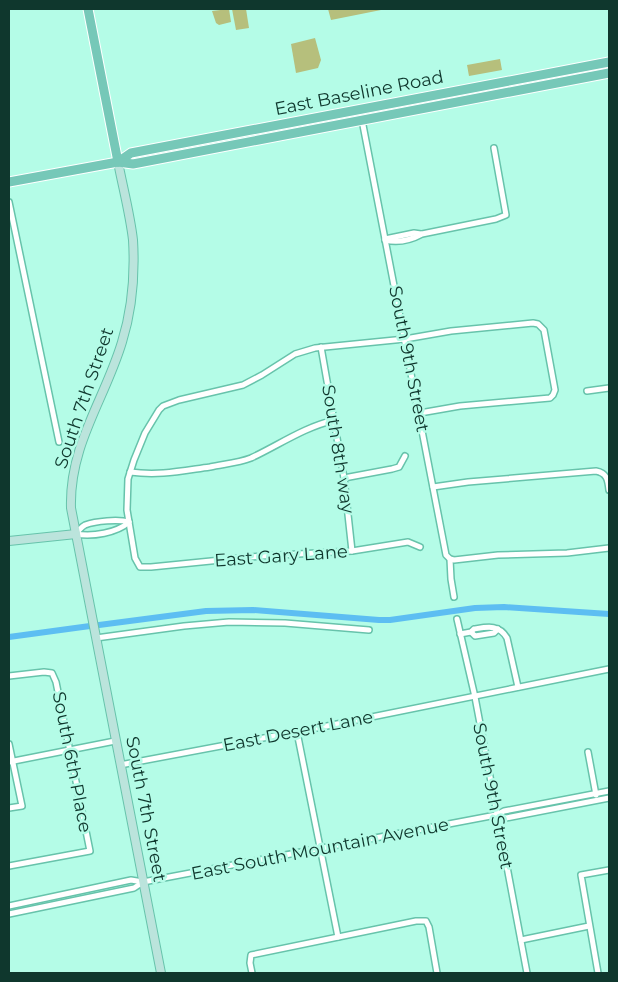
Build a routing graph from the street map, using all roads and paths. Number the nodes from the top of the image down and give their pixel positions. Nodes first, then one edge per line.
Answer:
1 (88, 9) edge
2 (609, 62) edge
3 (609, 73) edge
4 (510, 81) junction
5 (512, 91) junction
6 (360, 110) junction
7 (362, 120) junction
8 (244, 132) junction
9 (245, 142) junction
10 (494, 148) dead end
11 (118, 162) junction
12 (9, 182) edge
13 (9, 202) edge
14 (385, 240) junction
15 (405, 338) junction
16 (321, 347) junction
17 (609, 388) edge
18 (587, 391) dead end
19 (420, 413) junction
20 (334, 420) junction
21 (59, 442) dead end
22 (405, 456) dead end
23 (130, 472) junction
24 (344, 478) junction
25 (433, 487) junction
26 (609, 490) edge
27 (107, 522) junction
28 (129, 522) junction
29 (109, 531) junction
30 (76, 534) junction
31 (9, 541) edge
32 (420, 547) dead end
33 (609, 548) edge
34 (352, 551) junction
35 (450, 559) junction
36 (454, 597) dead end
37 (457, 619) dead end
38 (484, 628) junction
39 (498, 629) junction
40 (369, 630) dead end
41 (471, 632) junction
42 (460, 634) junction
43 (485, 634) junction
44 (96, 638) junction
45 (609, 669) edge
46 (9, 676) edge
47 (518, 687) junction
48 (475, 697) junction
49 (297, 732) junction
50 (116, 741) junction
51 (9, 744) edge
52 (69, 750) junction
53 (588, 752) dead end
54 (11, 762) edge
55 (120, 765) junction
56 (609, 791) edge
57 (596, 793) junction
58 (609, 798) edge
59 (597, 800) junction
60 (9, 808) edge
61 (496, 815) junction
62 (321, 849) junction
63 (9, 866) edge
64 (609, 870) edge
65 (143, 882) junction
66 (9, 906) edge
67 (9, 914) edge
68 (589, 926) junction
69 (338, 937) junction
70 (521, 940) junction
71 (161, 973) edge
72 (252, 973) edge
73 (437, 973) edge
74 (527, 973) edge
75 (598, 973) edge

1 - 11 main road, South 7th Street
2 - 4 main road, East Baseline Road
3 - 5 main road, East Baseline Road
4 - 5 main road
4 - 6 main road, East Baseline Road
5 - 7 main road, East Baseline Road
6 - 7 main road
6 - 8 main road, East Baseline Road
7 - 9 main road, East Baseline Road
7 - 14 street, South 9th Street
8 - 9 main road
8 - 11 main road, East Baseline Road
9 - 11 main road, East Baseline Road
10 - 14 street
11 - 12 main road, East Baseline Road
11 - 30 main road, South 7th Street
13 - 21 street
14 - 15 street, South 9th Street
15 - 16 street
15 - 19 street, South 9th Street
15 - 19 street
16 - 20 street, South 8th way
16 - 23 street
17 - 18 street
19 - 25 street, South 9th Street
20 - 23 street
20 - 24 street, South 8th way
22 - 24 street
23 - 28 street
24 - 34 street, South 8th way
25 - 26 street
25 - 35 street, South 9th Street
27 - 28 street
27 - 29 street
27 - 30 street
28 - 29 street
28 - 34 street, East Gary Lane
29 - 30 street
30 - 31 main road
30 - 44 main road, South 7th Street
32 - 34 street, East Gary Lane
33 - 35 street
35 - 36 street, South 9th Street
37 - 42 street, South 9th Street
38 - 39 street
38 - 41 street
38 - 43 street
39 - 43 street
39 - 47 street
40 - 44 street
41 - 42 street
41 - 43 street
42 - 48 street, South 9th Street
44 - 50 main road, South 7th Street
45 - 47 street, East Desert Lane
46 - 52 street, South 6th Place
47 - 48 street, East Desert Lane
48 - 49 street, East Desert Lane
48 - 61 street, South 9th Street
49 - 55 street, East Desert Lane
49 - 62 street
50 - 52 street
50 - 55 main road, South 7th Street
51 - 54 street
52 - 54 street
52 - 63 street, South 6th Place
53 - 57 street
54 - 60 street
55 - 65 main road, South 7th Street
56 - 57 street, East South Mountain Avenue
57 - 59 street
57 - 61 street, East South Mountain Avenue
58 - 59 street, East South Mountain Avenue
59 - 61 street, East South Mountain Avenue
61 - 62 street, East South Mountain Avenue
61 - 70 street, South 9th Street
62 - 65 street, East South Mountain Avenue
62 - 69 street
64 - 68 street
65 - 66 street, East South Mountain Avenue
65 - 67 street, East South Mountain Avenue
65 - 71 main road, South 7th Street
68 - 70 street
68 - 75 street
69 - 72 street
69 - 73 street
70 - 74 street, South 9th Street

